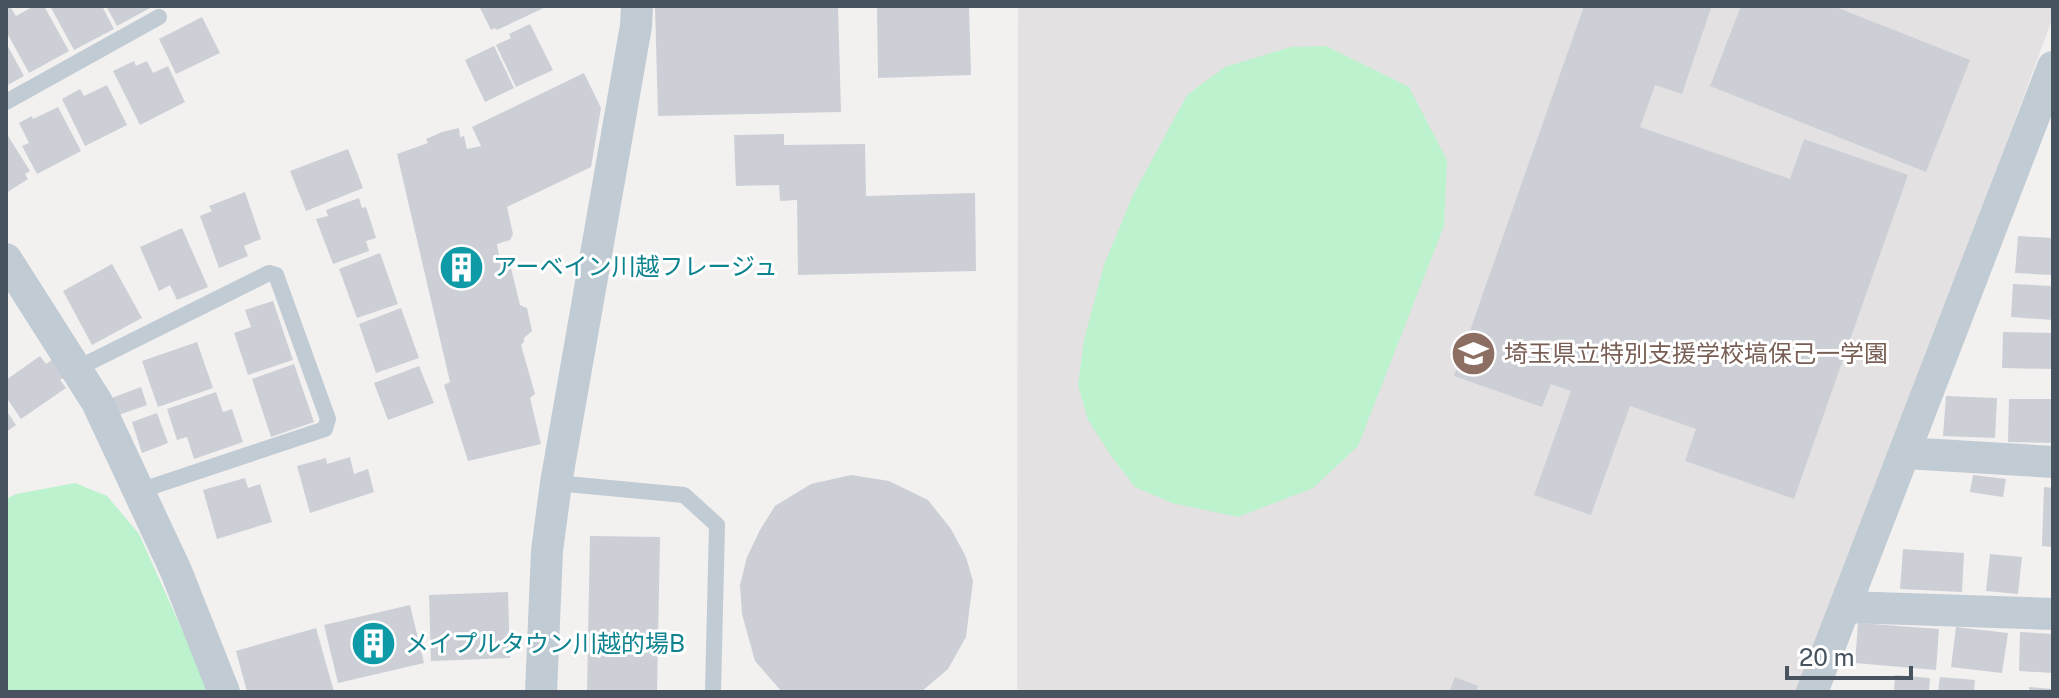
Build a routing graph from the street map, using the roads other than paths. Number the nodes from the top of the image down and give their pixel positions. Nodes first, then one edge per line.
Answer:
1 (637, 6) edge
2 (159, 17) dead end
3 (2053, 67) edge
4 (6, 102) edge
5 (9, 269) edge
6 (76, 369) junction
7 (1905, 453) junction
8 (2053, 462) edge
9 (556, 483) junction
10 (139, 491) junction
11 (1846, 607) junction
12 (2053, 614) edge
13 (224, 692) edge
14 (541, 692) edge
15 (713, 692) edge
16 (1812, 692) edge

1 - 9 street
2 - 4 lane
3 - 7 street
5 - 6 street
6 - 10 street
6 - 10 lane
7 - 8 street
7 - 11 street
9 - 14 street
9 - 15 lane
10 - 13 street
11 - 12 street
11 - 16 street

